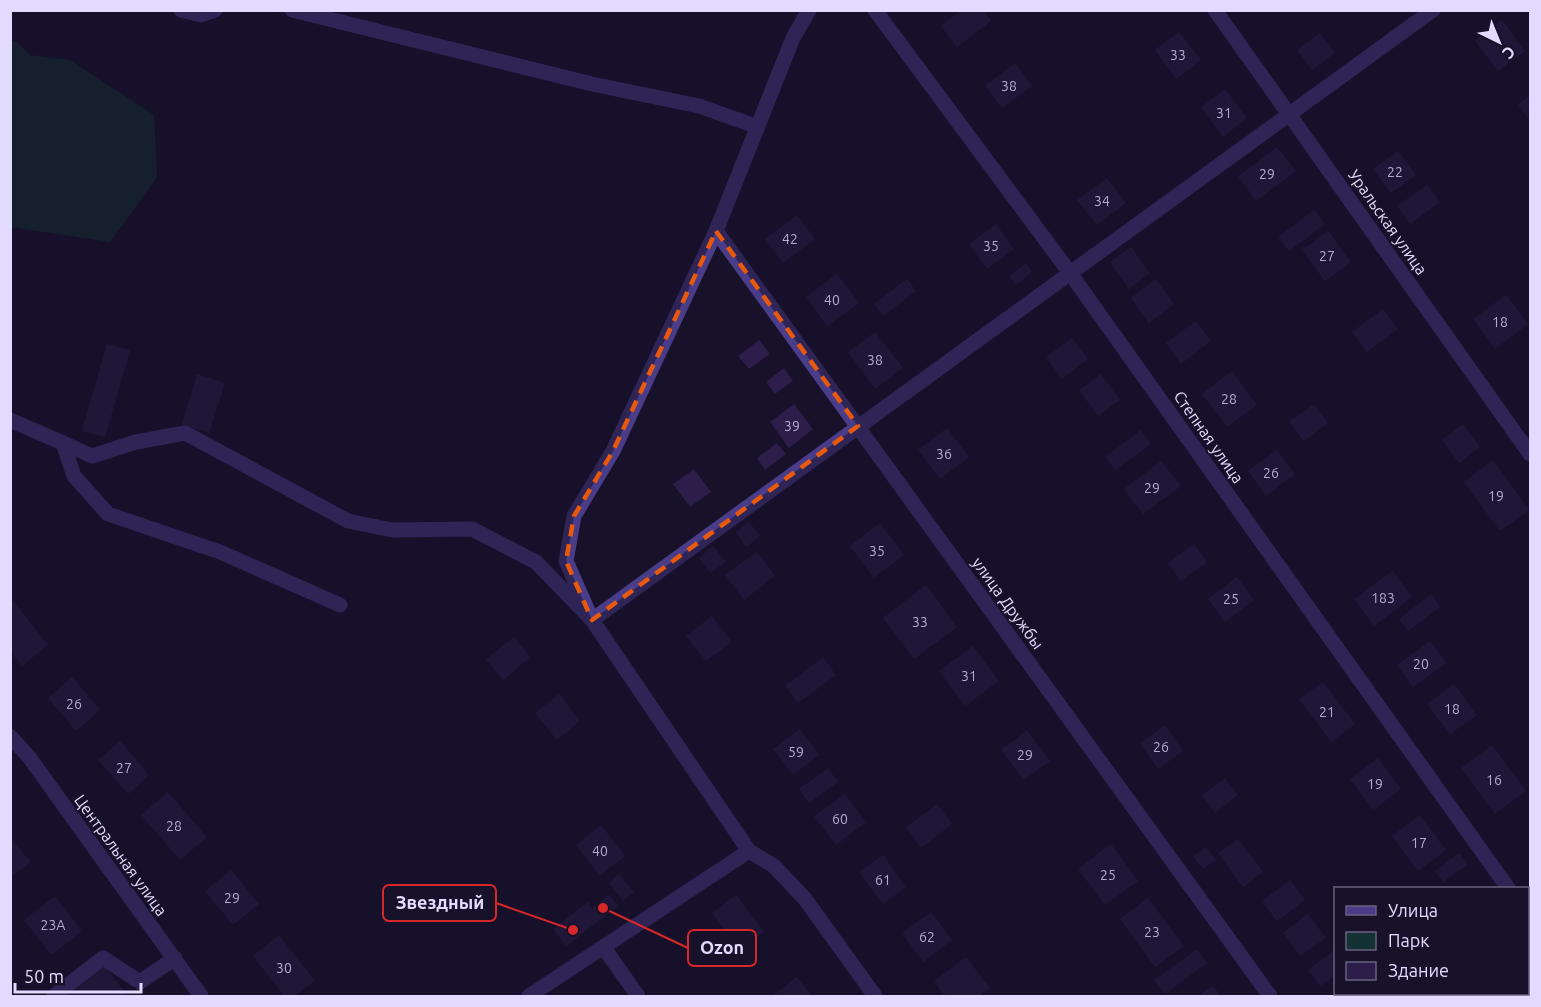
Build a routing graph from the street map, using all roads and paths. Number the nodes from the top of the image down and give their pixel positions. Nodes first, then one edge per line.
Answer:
1 (182, 10) edge
2 (215, 10) edge
3 (292, 10) edge
4 (809, 10) edge
5 (875, 10) edge
6 (1215, 10) edge
7 (1433, 10) edge
8 (1290, 114) junction
9 (758, 127) junction
10 (716, 231) junction
11 (1070, 273) junction
12 (10, 420) edge
13 (858, 426) junction
14 (63, 443) junction
15 (1530, 454) edge
16 (340, 605) dead end
17 (592, 620) junction
18 (10, 736) edge
19 (749, 851) junction
20 (1507, 887) edge
21 (604, 948) junction
22 (175, 958) junction
23 (54, 996) edge
24 (201, 996) edge
25 (529, 996) edge
26 (638, 996) edge
27 (875, 996) edge
28 (1270, 996) edge

1 - 2 street
3 - 9 street
4 - 9 street
5 - 11 street, Степная улица
6 - 8 street, Уральская улица
7 - 8 street
8 - 11 street
8 - 15 street, Уральская улица
9 - 10 street
10 - 13 street, улица Дружбы
10 - 17 street
11 - 13 street
11 - 20 street, Степная улица
12 - 14 street
13 - 17 street
13 - 28 street, улица Дружбы
14 - 16 street
14 - 17 street
17 - 19 street
18 - 22 street, Центральная улица
19 - 21 street
19 - 27 street
21 - 25 street
21 - 26 street
22 - 23 street
22 - 24 street, Центральная улица

